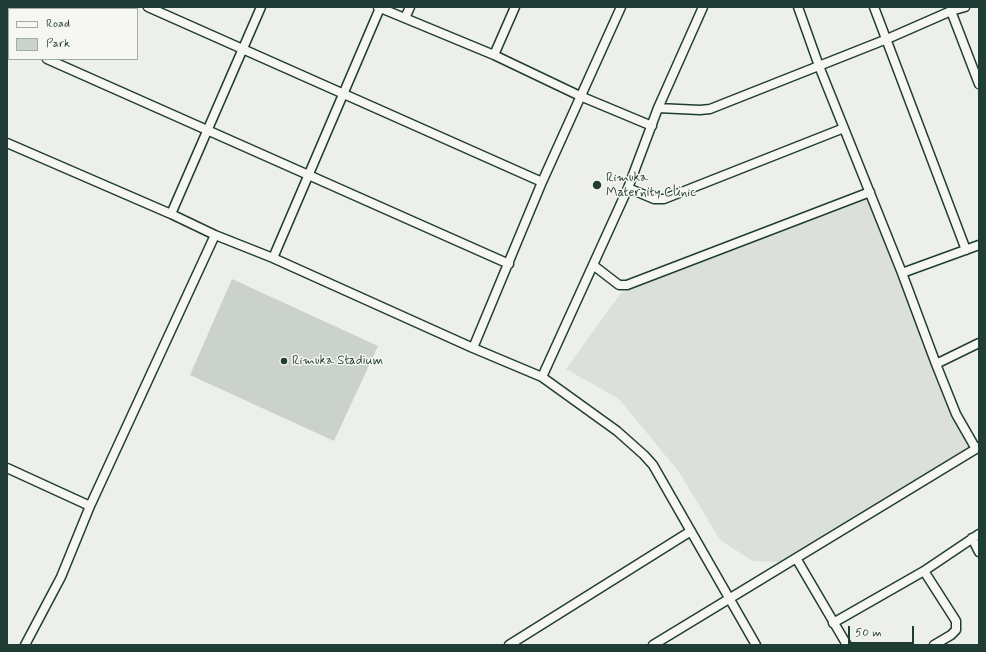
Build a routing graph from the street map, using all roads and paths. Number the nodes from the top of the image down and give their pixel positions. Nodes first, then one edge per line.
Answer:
1 (148, 7) edge
2 (261, 7) edge
3 (379, 7) edge
4 (410, 7) edge
5 (515, 7) edge
6 (622, 7) edge
7 (703, 7) edge
8 (798, 7) edge
9 (874, 7) edge
10 (965, 7) edge
11 (951, 11) junction
12 (405, 18) junction
13 (887, 39) junction
14 (243, 49) junction
15 (494, 55) junction
16 (49, 60) edge
17 (819, 66) junction
18 (979, 84) edge
19 (344, 93) junction
20 (580, 96) junction
21 (658, 108) junction
22 (652, 126) junction
23 (844, 128) junction
24 (207, 130) junction
25 (7, 143) edge
26 (309, 176) junction
27 (542, 182) junction
28 (628, 188) junction
29 (870, 192) junction
30 (171, 214) junction
31 (215, 235) junction
32 (979, 244) edge
33 (966, 250) junction
34 (274, 258) junction
35 (508, 264) junction
36 (593, 265) junction
37 (902, 273) junction
38 (979, 343) edge
39 (473, 348) junction
40 (936, 364) junction
41 (542, 377) junction
42 (978, 448) edge
43 (7, 468) edge
44 (90, 506) junction
45 (691, 531) junction
46 (979, 534) edge
47 (972, 538) junction
48 (979, 552) edge
49 (796, 558) junction
50 (924, 571) junction
51 (730, 598) junction
52 (833, 623) junction
53 (25, 645) edge
54 (510, 645) edge
55 (653, 645) edge
56 (756, 645) edge
57 (847, 645) edge
58 (934, 645) edge

1 - 14 street
2 - 14 street
3 - 12 street
3 - 19 street
4 - 12 street
5 - 15 street
6 - 20 street
7 - 21 street
8 - 17 street
9 - 13 street
10 - 11 street
11 - 13 street
11 - 18 street
12 - 15 street
13 - 17 street
13 - 33 street
14 - 19 street
14 - 24 street
15 - 20 street
16 - 24 street
17 - 21 street
17 - 23 street
19 - 26 street
19 - 27 street
20 - 22 street
20 - 27 street
21 - 22 street
22 - 28 street
23 - 28 street
23 - 29 street
24 - 26 street
24 - 30 street
25 - 30 street
26 - 34 street
26 - 35 street
27 - 35 street
28 - 36 street
29 - 36 street
29 - 37 street
30 - 31 street
31 - 34 street
31 - 44 street
32 - 33 street
33 - 37 street
34 - 39 street
35 - 39 street
36 - 41 street
37 - 40 street
38 - 40 street
39 - 41 street
40 - 42 street
41 - 45 street
42 - 49 street
43 - 44 street
44 - 53 street
45 - 51 street
45 - 54 street
46 - 47 street
47 - 48 street
47 - 50 street
49 - 51 street
49 - 52 street
50 - 52 street
50 - 58 street
51 - 55 street
51 - 56 street
52 - 57 street

